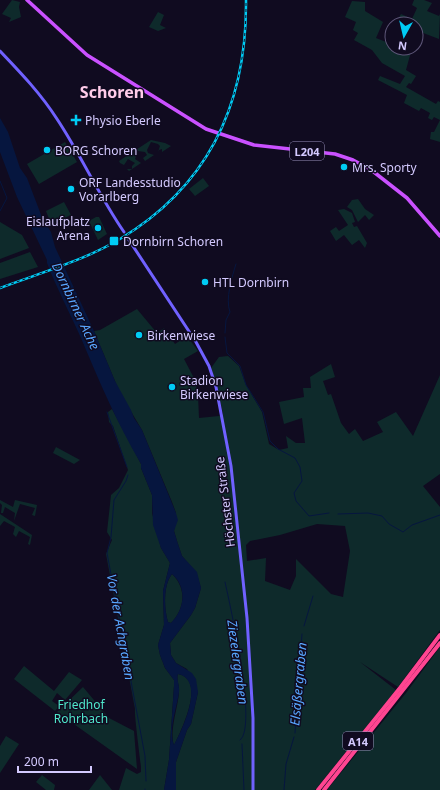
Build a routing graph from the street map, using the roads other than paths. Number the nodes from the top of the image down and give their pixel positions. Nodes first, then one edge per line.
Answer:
1 (28, 0) edge
2 (0, 52) edge
3 (124, 232) dead end
4 (440, 236) edge
5 (127, 237) dead end
6 (440, 635) edge
7 (440, 643) edge
8 (401, 691) junction
9 (253, 790) edge
10 (318, 790) edge
11 (324, 790) edge

1 - 4 main road, L204
2 - 3 main road
5 - 9 main road, Höchster Straße
6 - 8 highway, A14
7 - 8 highway, A14
8 - 10 highway, A14
8 - 11 highway, A14

